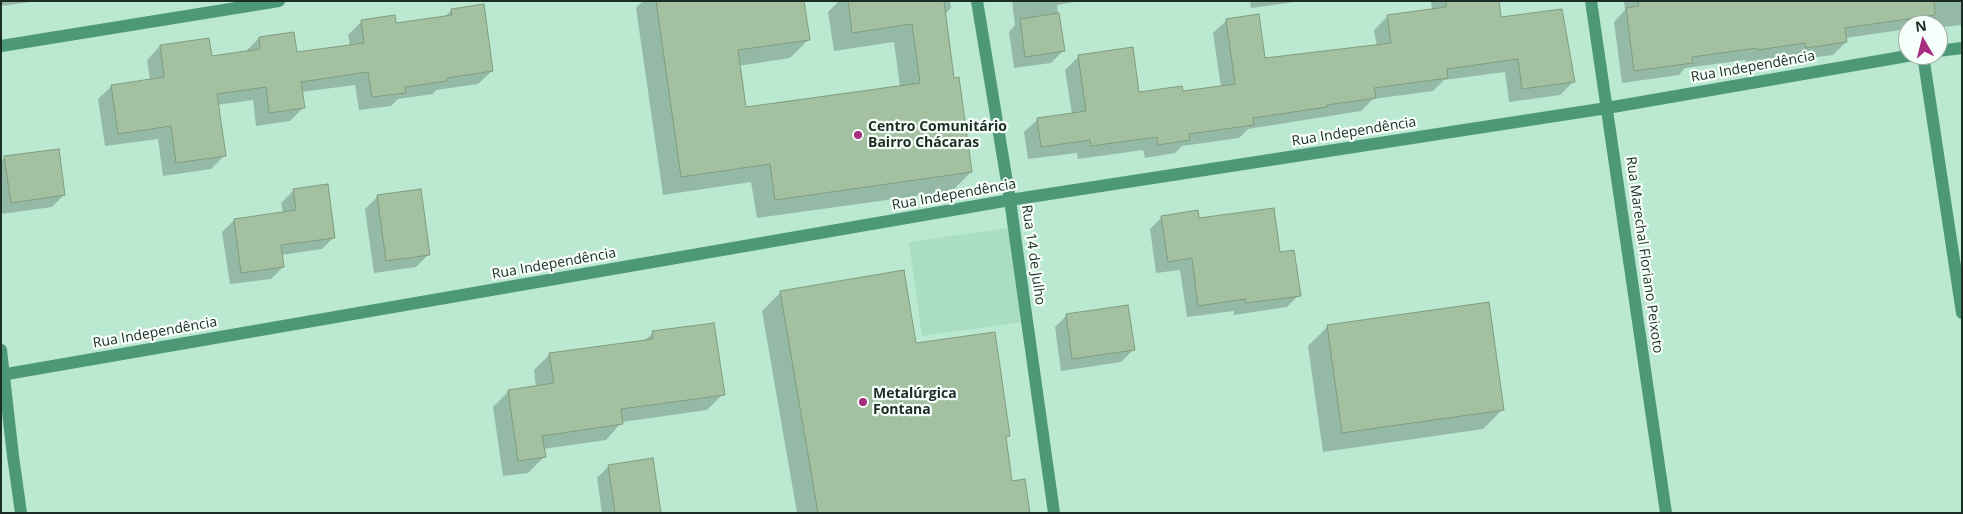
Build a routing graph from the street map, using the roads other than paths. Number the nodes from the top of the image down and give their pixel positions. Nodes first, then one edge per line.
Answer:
1 (278, 1) edge
2 (976, 1) edge
3 (1591, 1) edge
4 (1, 46) edge
5 (1962, 48) edge
6 (1948, 50) edge
7 (1898, 58) edge
8 (1925, 65) edge
9 (1607, 108) junction
10 (1010, 200) junction
11 (1962, 314) edge
12 (1, 350) edge
13 (3, 375) edge
14 (21, 513) edge
15 (1054, 513) edge
16 (1666, 513) edge

1 - 4 street
2 - 10 street, Rua 14 de Julho
3 - 9 street, Rua Marechal Floriano Peixoto
5 - 6 street
7 - 9 street, Rua Independência
8 - 11 street
9 - 10 street, Rua Independência
9 - 16 street, Rua Marechal Floriano Peixoto
10 - 13 street, Rua Independência
10 - 15 street, Rua 14 de Julho
12 - 13 street
13 - 14 street

